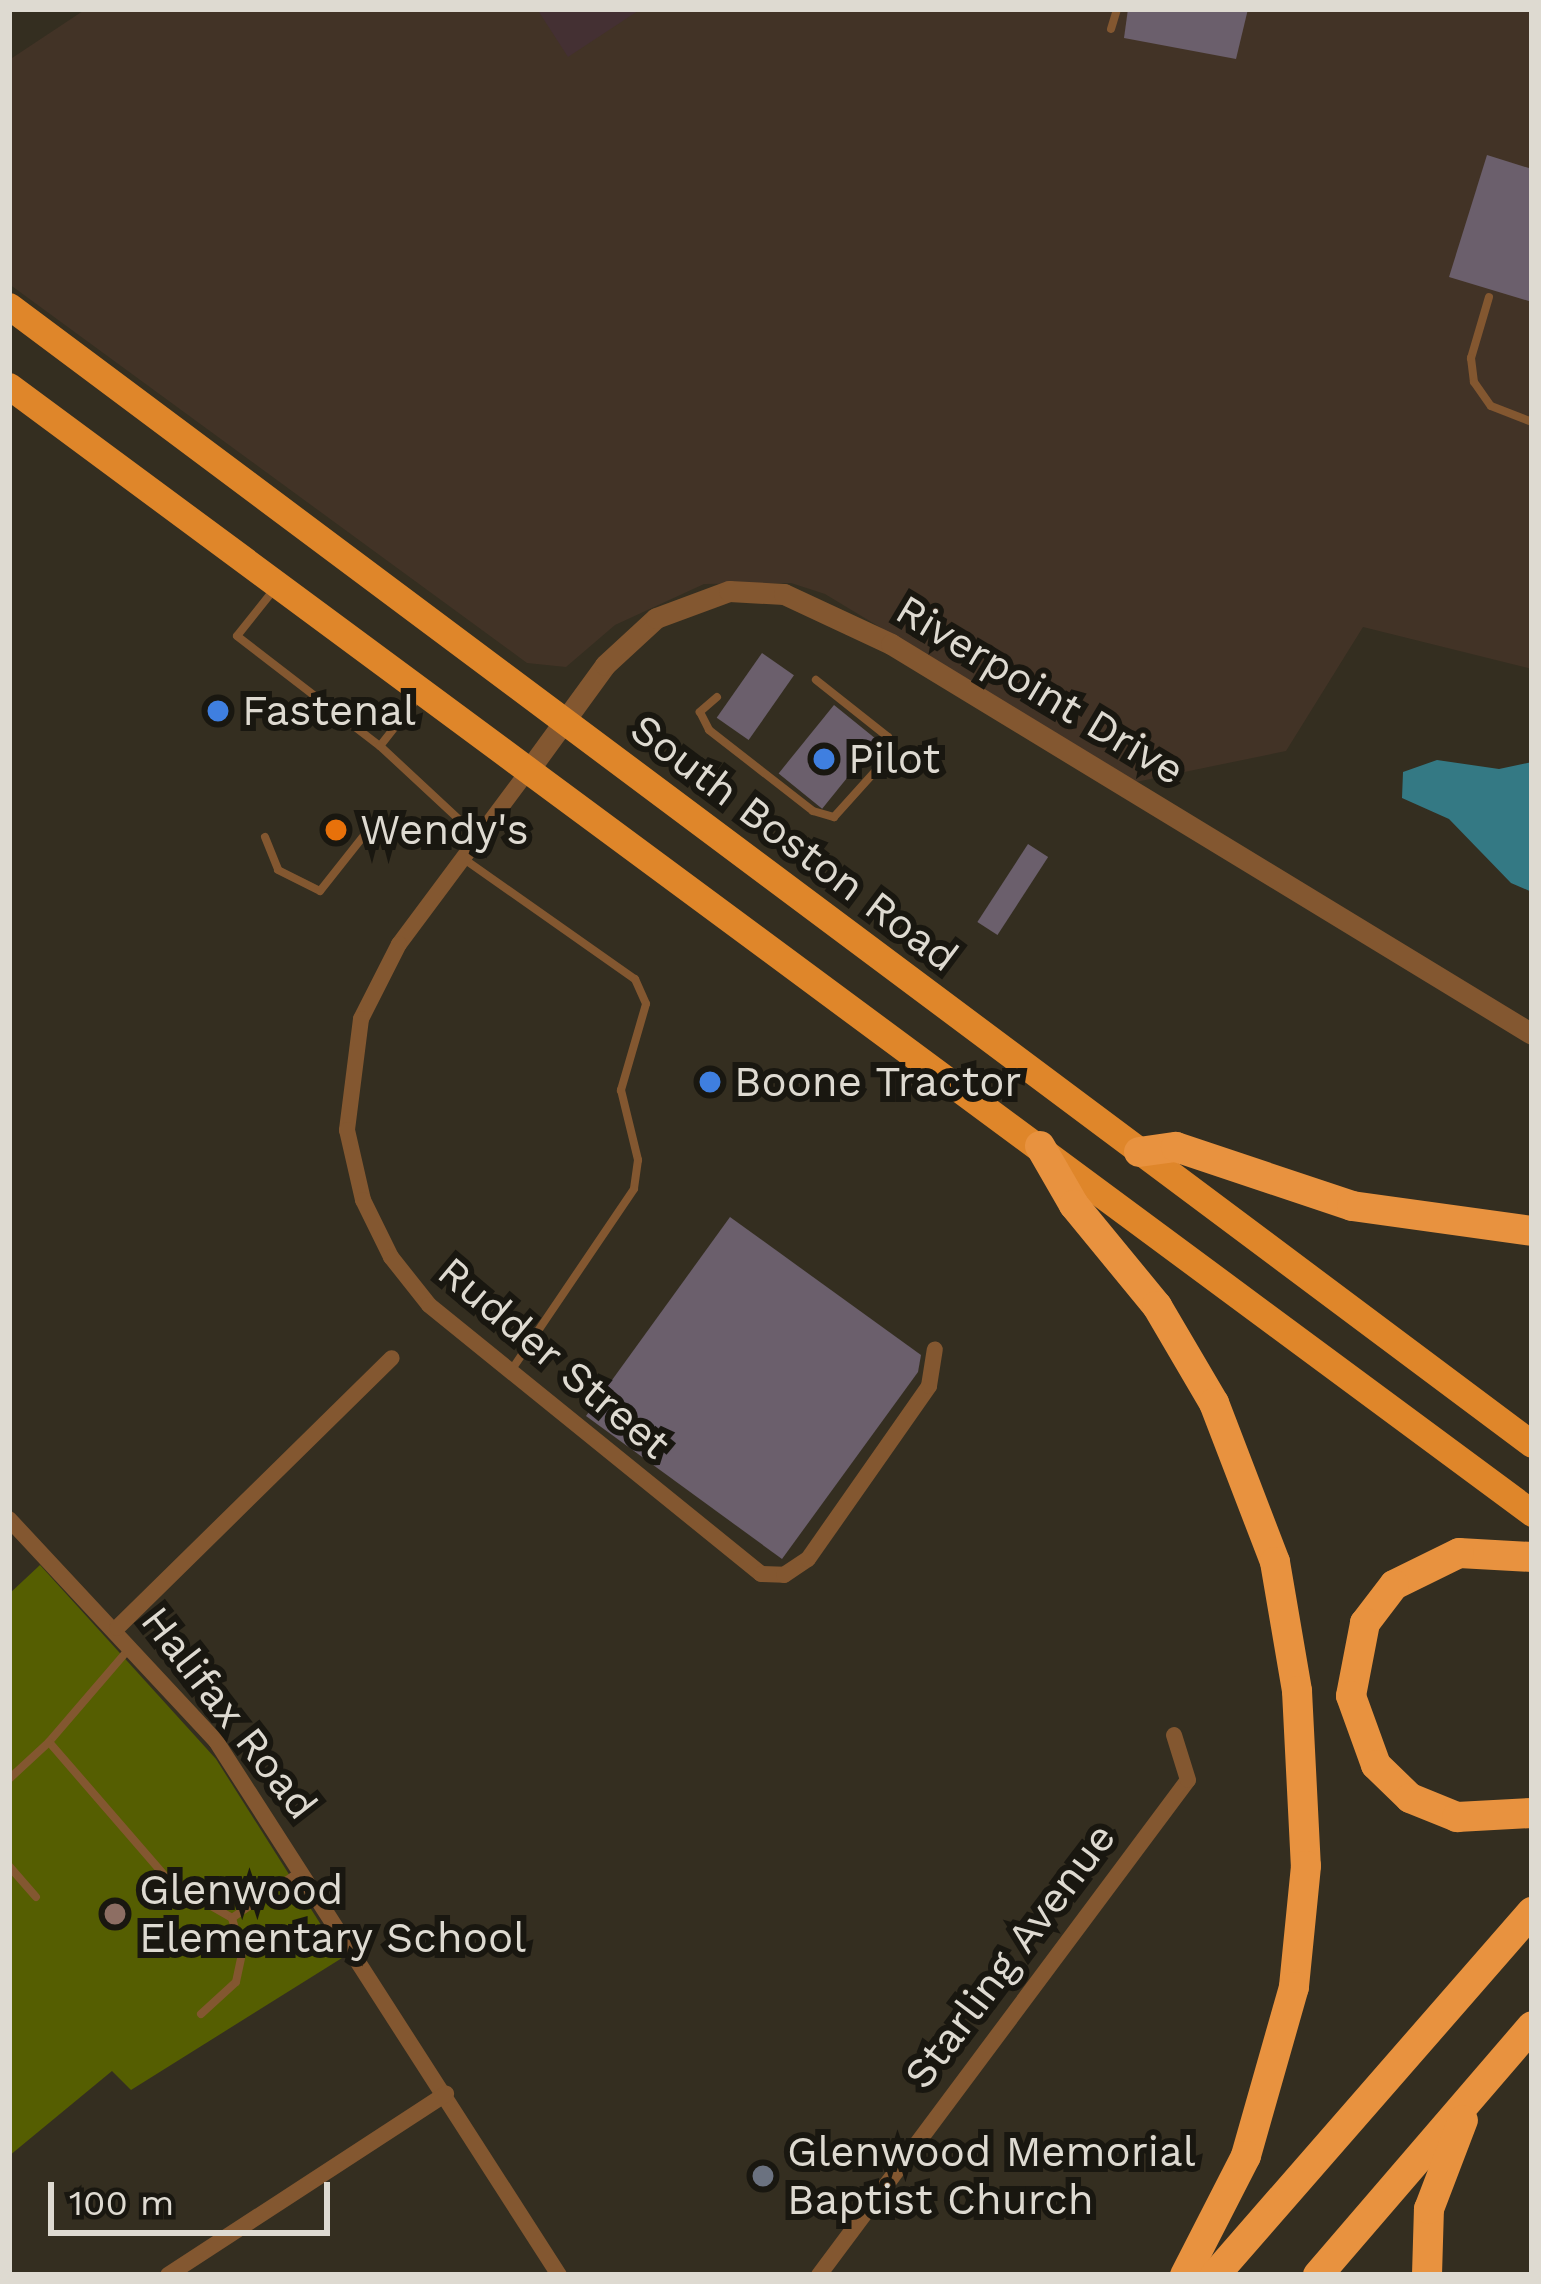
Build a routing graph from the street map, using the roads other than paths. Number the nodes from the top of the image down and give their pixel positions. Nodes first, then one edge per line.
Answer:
1 (1117, 9) edge
2 (1112, 29) dead end
3 (1489, 297) dead end
4 (9, 306) edge
5 (9, 386) edge
6 (1532, 422) edge
7 (277, 586) junction
8 (816, 680) dead end
9 (425, 688) junction
10 (717, 697) dead end
11 (563, 723) junction
12 (380, 746) junction
13 (531, 767) junction
14 (391, 820) dead end
15 (265, 837) dead end
16 (478, 837) junction
17 (463, 858) junction
18 (1532, 1034) edge
19 (1040, 1146) junction
20 (1139, 1152) junction
21 (1532, 1231) edge
22 (935, 1348) dead end
23 (392, 1358) dead end
24 (510, 1372) junction
25 (1532, 1444) edge
26 (1532, 1513) edge
27 (9, 1520) edge
28 (1532, 1557) edge
29 (117, 1628) junction
30 (133, 1644) junction
31 (1174, 1735) dead end
32 (50, 1742) junction
33 (9, 1779) edge
34 (1532, 1813) edge
35 (9, 1866) edge
36 (304, 1869) junction
37 (36, 1898) dead end
38 (1532, 1912) edge
39 (232, 1918) junction
40 (201, 2014) dead end
41 (1532, 2026) edge
42 (446, 2094) junction
43 (1471, 2099) junction
44 (168, 2275) edge
45 (559, 2275) edge
46 (819, 2275) edge
47 (1185, 2275) edge
48 (1214, 2275) edge
49 (1318, 2275) edge
50 (1426, 2275) edge

1 - 2 lane
3 - 6 lane
4 - 11 highway, South Boston Road
5 - 7 highway
7 - 9 highway
7 - 12 lane
8 - 10 lane
9 - 12 lane
9 - 13 highway
11 - 13 street, Riverpoint Drive
11 - 18 street, Riverpoint Drive
11 - 20 highway, South Boston Road
12 - 16 lane
13 - 16 street, Rudder Street
13 - 19 highway
14 - 15 lane
16 - 17 street, Rudder Street
17 - 24 street, Rudder Street
17 - 24 lane
19 - 26 highway
19 - 47 highway
20 - 21 highway
20 - 25 highway, South Boston Road
22 - 24 street, Rudder Street
23 - 29 street
27 - 29 street, Halifax Road
28 - 34 highway
29 - 30 street, Halifax Road
30 - 32 lane
30 - 36 street, Halifax Road
31 - 46 street, Starling Avenue
32 - 33 lane
32 - 39 lane
35 - 37 lane
36 - 39 lane
36 - 42 street, Halifax Road
38 - 48 highway
39 - 40 lane
41 - 43 highway
42 - 44 street
42 - 45 street, Halifax Road
43 - 49 highway
43 - 50 highway

